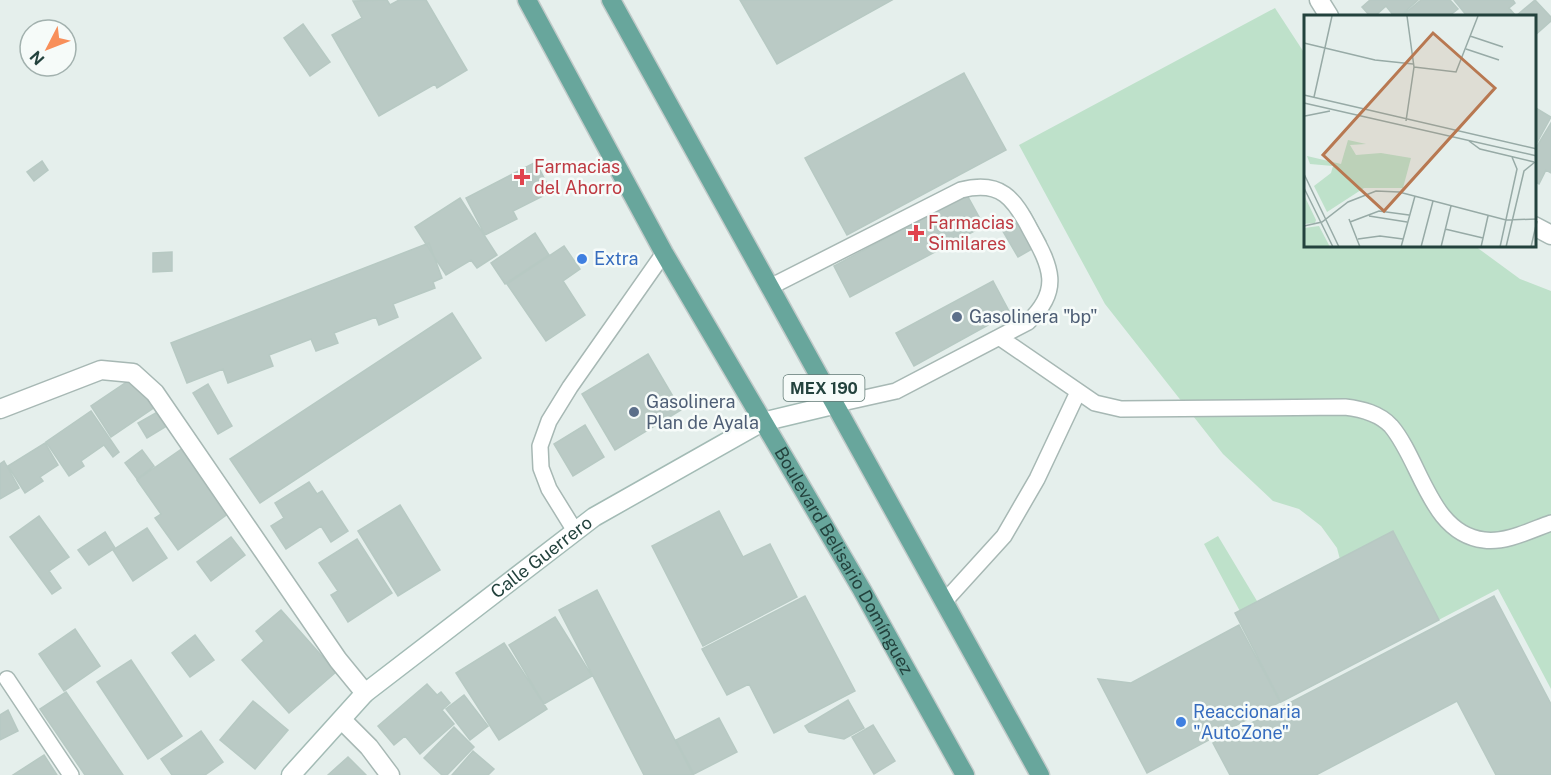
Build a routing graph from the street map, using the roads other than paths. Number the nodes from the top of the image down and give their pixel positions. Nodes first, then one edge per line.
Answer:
1 (527, 0) edge
2 (612, 0) edge
3 (1319, 0) edge
4 (1328, 15) edge
5 (1536, 227) edge
6 (1551, 235) edge
7 (664, 253) junction
8 (770, 287) junction
9 (999, 337) junction
10 (1078, 392) junction
11 (833, 405) junction
12 (0, 409) edge
13 (762, 422) junction
14 (1551, 523) edge
15 (575, 531) junction
16 (944, 602) junction
17 (7, 679) dead end
18 (365, 693) junction
19 (342, 720) junction
20 (71, 775) edge
21 (291, 775) edge
22 (390, 775) edge
23 (965, 775) edge
24 (1040, 775) edge

1 - 7 main road, Boulevard Belisario Domínguez
2 - 8 main road, MEX 190
3 - 4 main road
5 - 6 main road
7 - 13 main road, Boulevard Belisario Domínguez
7 - 15 lane
8 - 9 lane
8 - 11 main road, MEX 190
9 - 10 lane
9 - 11 lane
10 - 14 lane
10 - 16 lane
11 - 13 main road, Calle Guerrero
11 - 16 main road, MEX 190
12 - 18 main road
13 - 15 main road, Calle Guerrero
13 - 23 main road, Boulevard Belisario Domínguez
15 - 18 main road, Calle Guerrero
16 - 24 main road, MEX 190
17 - 20 lane
18 - 19 main road, Calle Guerrero
19 - 21 main road, Calle Guerrero
19 - 22 main road

